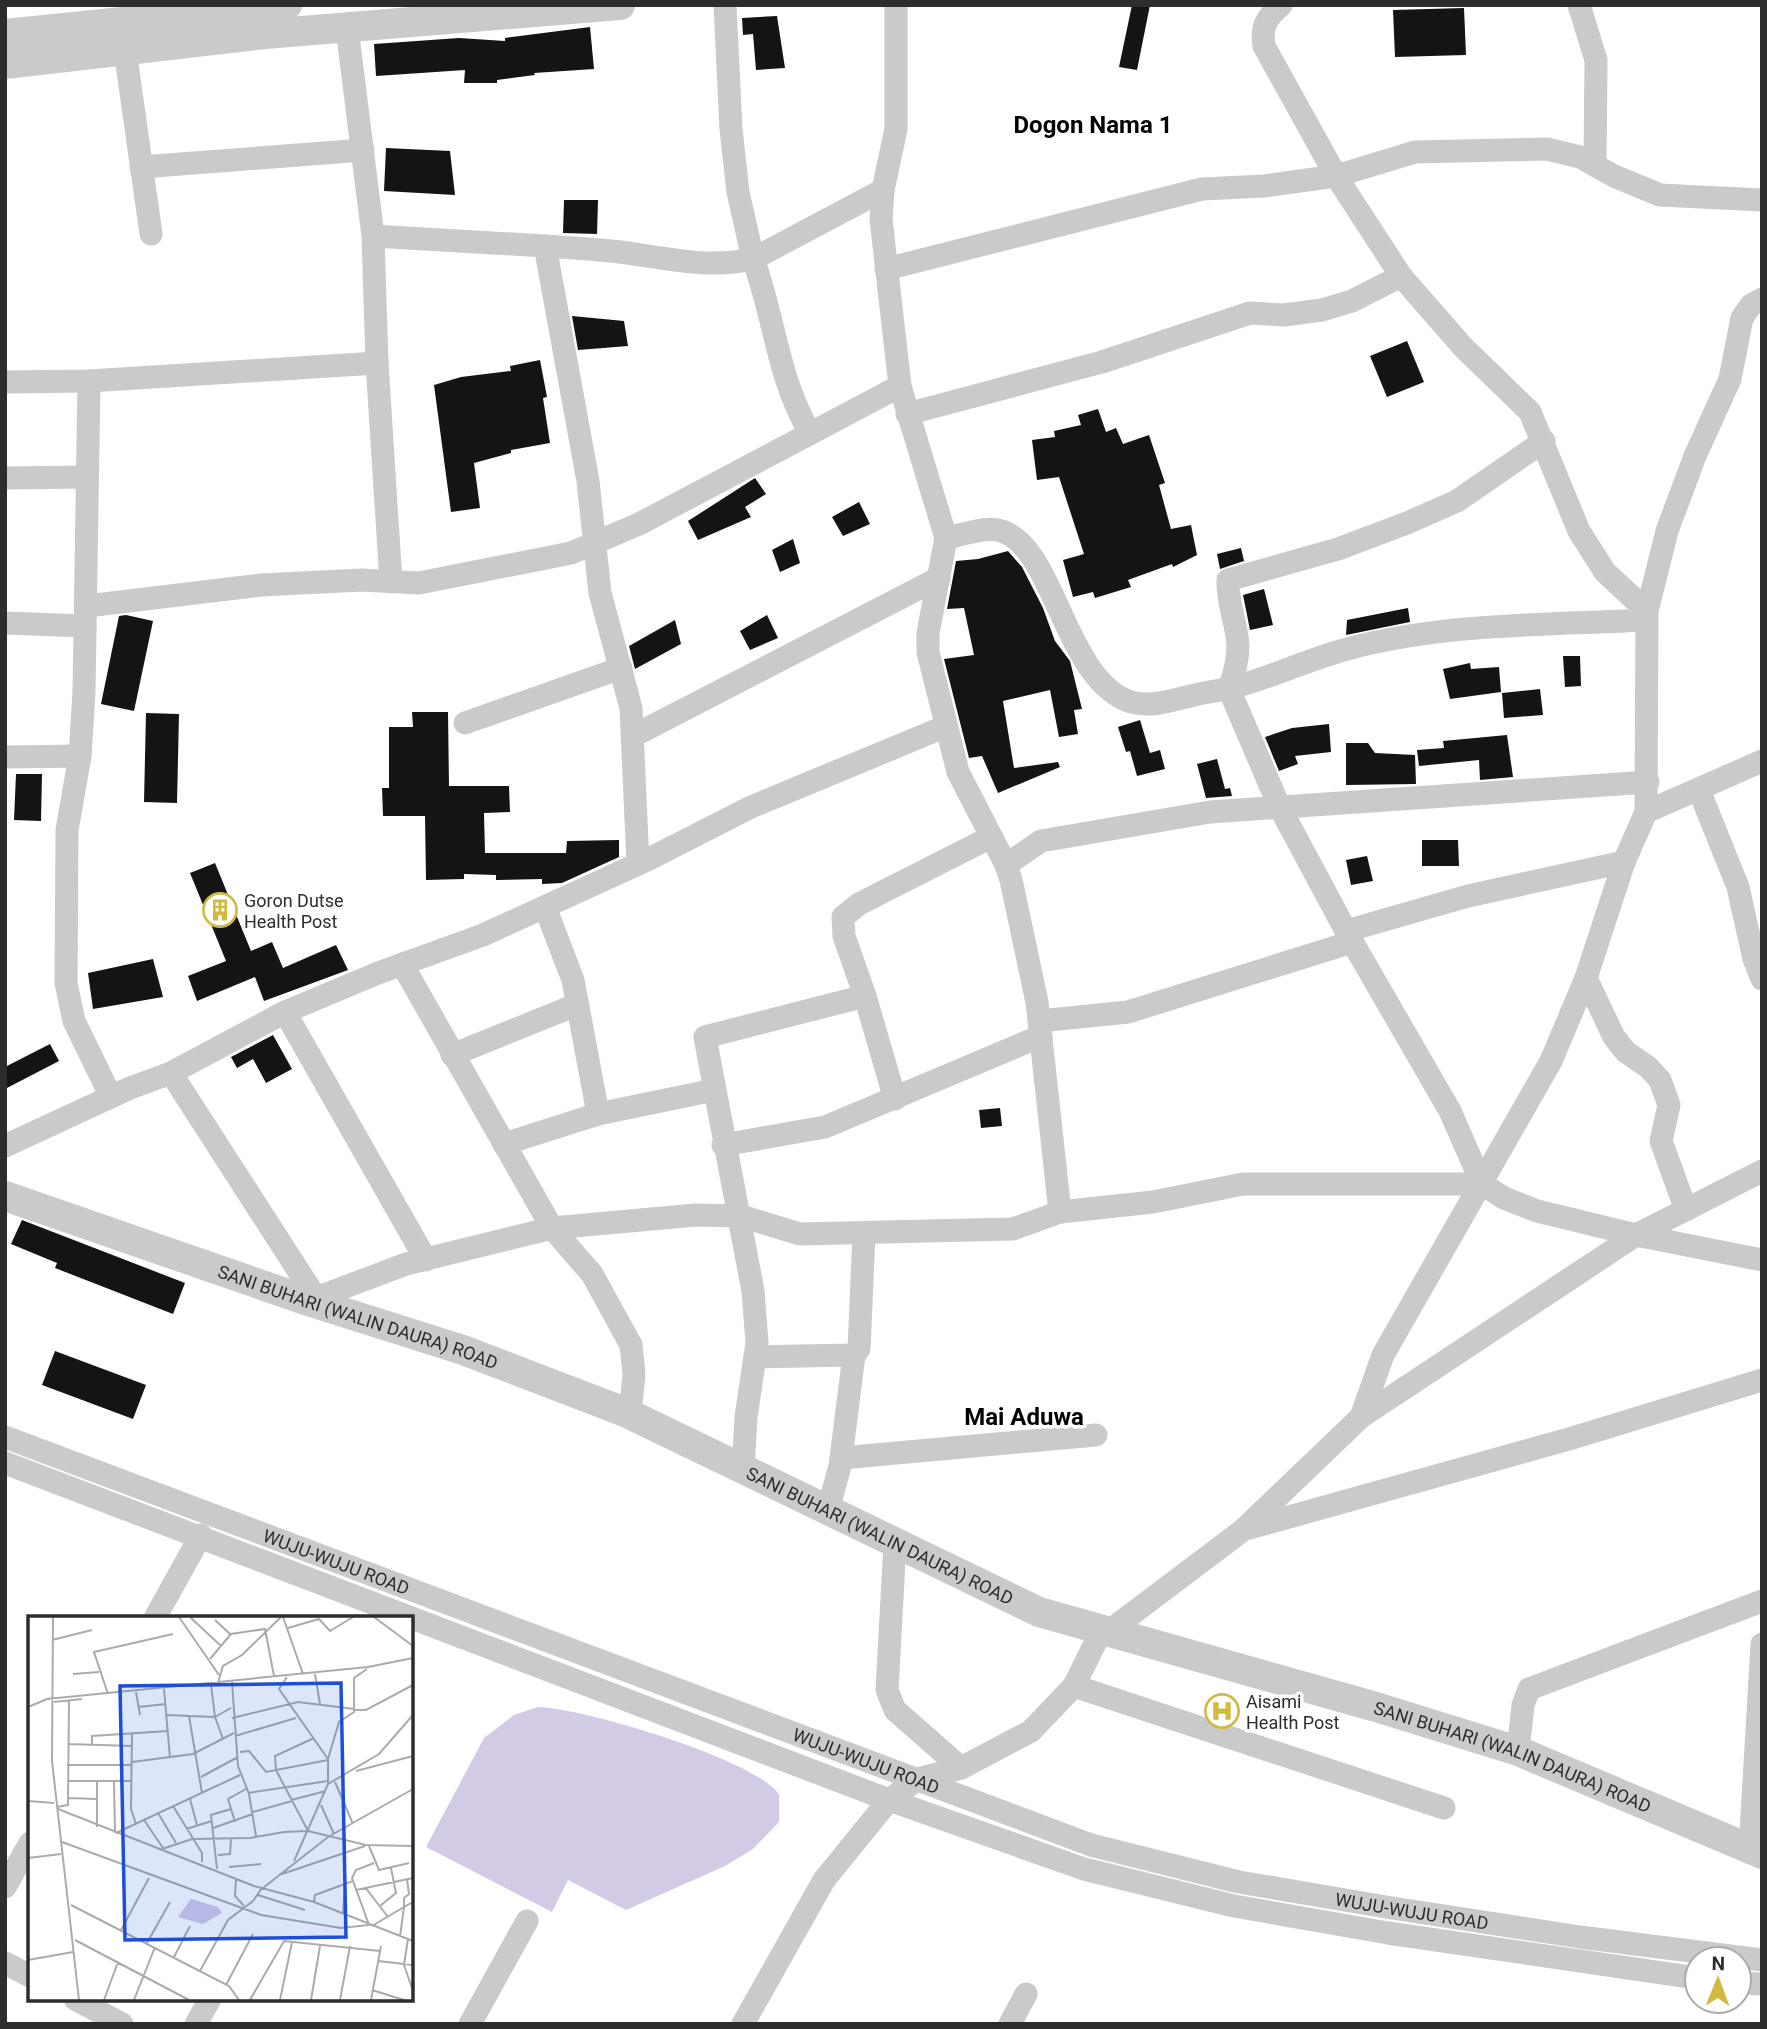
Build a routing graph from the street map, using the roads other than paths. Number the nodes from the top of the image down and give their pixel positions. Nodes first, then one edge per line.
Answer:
1 (287, 5) edge
2 (620, 5) edge
3 (725, 5) edge
4 (896, 5) edge
5 (1281, 5) edge
6 (1579, 5) edge
7 (347, 28) junction
8 (5, 34) edge
9 (125, 50) junction
10 (5, 64) edge
11 (363, 150) junction
12 (1595, 164) junction
13 (141, 167) junction
14 (1336, 176) junction
15 (883, 190) junction
16 (1762, 200) edge
17 (151, 234) dead end
18 (373, 236) junction
19 (545, 246) junction
20 (753, 259) junction
21 (886, 270) junction
22 (1401, 276) junction
23 (1762, 299) edge
24 (377, 363) junction
25 (89, 381) junction
26 (5, 382) edge
27 (900, 386) junction
28 (907, 414) junction
29 (810, 433) junction
30 (1544, 442) junction
31 (88, 477) junction
32 (5, 478) edge
33 (946, 538) junction
34 (595, 543) junction
35 (939, 578) junction
36 (391, 582) junction
37 (86, 616) junction
38 (1646, 616) junction
39 (5, 623) edge
40 (621, 668) junction
41 (1229, 689) junction
42 (465, 723) dead end
43 (944, 727) junction
44 (633, 736) junction
45 (80, 756) junction
46 (5, 757) edge
47 (1762, 761) edge
48 (1648, 782) junction
49 (1699, 790) junction
50 (1279, 806) junction
51 (1646, 812) junction
52 (991, 837) junction
53 (1624, 862) junction
54 (638, 864) junction
55 (1006, 865) junction
56 (545, 907) junction
57 (1349, 936) junction
58 (402, 964) junction
59 (1586, 978) junction
60 (1762, 979) edge
61 (865, 996) junction
62 (576, 1005) junction
63 (285, 1012) junction
64 (1040, 1028) junction
65 (452, 1055) junction
66 (171, 1073) junction
67 (714, 1090) junction
68 (111, 1097) junction
69 (895, 1099) junction
70 (598, 1114) junction
71 (504, 1144) junction
72 (723, 1145) junction
73 (5, 1146) edge
74 (1762, 1171) edge
75 (1482, 1184) junction
76 (5, 1196) edge
77 (1686, 1210) junction
78 (1060, 1212) junction
79 (741, 1216) junction
80 (552, 1228) junction
81 (864, 1234) junction
82 (1636, 1235) junction
83 (426, 1260) junction
84 (1762, 1260) edge
85 (312, 1299) junction
86 (854, 1355) junction
87 (755, 1357) junction
88 (1762, 1380) edge
89 (630, 1415) junction
90 (1361, 1417) junction
91 (1096, 1435) dead end
92 (5, 1437) edge
93 (841, 1458) junction
94 (5, 1463) edge
95 (744, 1469) junction
96 (828, 1510) junction
97 (1243, 1530) junction
98 (201, 1535) junction
99 (895, 1543) junction
100 (1762, 1601) edge
101 (156, 1616) edge
102 (411, 1616) edge
103 (413, 1617) edge
104 (1105, 1630) junction
105 (1762, 1644) edge
106 (1074, 1686) junction
107 (1518, 1751) junction
108 (961, 1768) junction
109 (918, 1779) junction
110 (889, 1800) junction
111 (1444, 1808) dead end
112 (28, 1847) edge
113 (1756, 1852) edge
114 (5, 1887) edge
115 (527, 1921) dead end
116 (1762, 1960) edge
117 (5, 1963) edge
118 (28, 1975) edge
119 (1683, 1976) edge
120 (1026, 1994) dead end
121 (79, 2001) edge
122 (209, 2001) edge
123 (122, 2024) edge
124 (196, 2024) edge
125 (470, 2024) edge
126 (743, 2024) edge
127 (1010, 2024) edge

1 - 8 street
2 - 7 street
3 - 20 street
4 - 15 street
5 - 14 street
6 - 12 street
7 - 9 street
7 - 11 street
9 - 10 street
9 - 13 street
11 - 13 street
11 - 18 street
12 - 14 street
12 - 16 street
13 - 17 street
14 - 21 street
14 - 22 street
15 - 20 street
15 - 21 street
18 - 19 street
18 - 24 street
19 - 20 street
19 - 34 street
20 - 29 street
21 - 27 street
22 - 28 street
22 - 30 street
23 - 38 street
24 - 25 street
24 - 36 street
25 - 26 street
25 - 31 street
27 - 28 street
27 - 29 street
28 - 33 street
29 - 34 street
30 - 38 street
30 - 41 street
31 - 32 street
31 - 37 street
33 - 35 street
33 - 41 street
34 - 36 street
34 - 40 street
35 - 43 street
35 - 44 street
36 - 37 street
37 - 39 street
37 - 45 street
38 - 41 street
38 - 48 street
40 - 42 street
40 - 44 street
41 - 50 street
43 - 52 street
43 - 54 street
44 - 54 street
45 - 46 street
45 - 68 street
47 - 49 street
48 - 50 street
48 - 51 street
49 - 51 street
49 - 60 street
50 - 55 street
50 - 57 street
51 - 53 street
52 - 55 street
52 - 61 street
53 - 57 street
53 - 59 street
54 - 56 street
55 - 64 street
56 - 58 street
56 - 62 street
57 - 64 street
57 - 75 street
58 - 63 street
58 - 65 street
59 - 75 street
59 - 77 street
61 - 67 street
61 - 69 street
62 - 65 street
62 - 70 street
63 - 66 street
63 - 83 street
64 - 69 street
64 - 78 street
65 - 71 street
66 - 68 street
66 - 85 street
67 - 70 street
67 - 72 street
68 - 73 street
69 - 72 street
70 - 71 street
71 - 80 street
72 - 79 street
74 - 77 street
75 - 78 street
75 - 82 street
75 - 90 street
76 - 85 street, SANI BUHARI (WALIN DAURA) ROAD
77 - 82 street
78 - 81 street
79 - 80 street
79 - 81 street
79 - 87 street
80 - 83 street
80 - 89 street
81 - 86 street
82 - 84 street
82 - 90 street
83 - 85 street
85 - 89 street, SANI BUHARI (WALIN DAURA) ROAD
86 - 87 street
86 - 93 street
87 - 95 street
88 - 97 street
89 - 95 street, SANI BUHARI (WALIN DAURA) ROAD
90 - 97 street
91 - 93 street
92 - 109 street, WUJU-WUJU ROAD
93 - 96 street
94 - 98 street, WUJU-WUJU ROAD
95 - 96 street, SANI BUHARI (WALIN DAURA) ROAD
96 - 99 street, SANI BUHARI (WALIN DAURA) ROAD
97 - 104 street
98 - 101 street
98 - 102 street, WUJU-WUJU ROAD
99 - 104 street, SANI BUHARI (WALIN DAURA) ROAD
99 - 108 street
100 - 107 street
103 - 110 street, WUJU-WUJU ROAD
104 - 106 street
104 - 107 street, SANI BUHARI (WALIN DAURA) ROAD
105 - 113 street
106 - 108 street
106 - 111 street
107 - 113 street, SANI BUHARI (WALIN DAURA) ROAD
108 - 109 street
109 - 110 street
109 - 116 street, WUJU-WUJU ROAD
110 - 119 street, WUJU-WUJU ROAD
110 - 126 street
112 - 114 street
115 - 125 street
117 - 118 street
120 - 127 street
121 - 123 street
122 - 124 street

